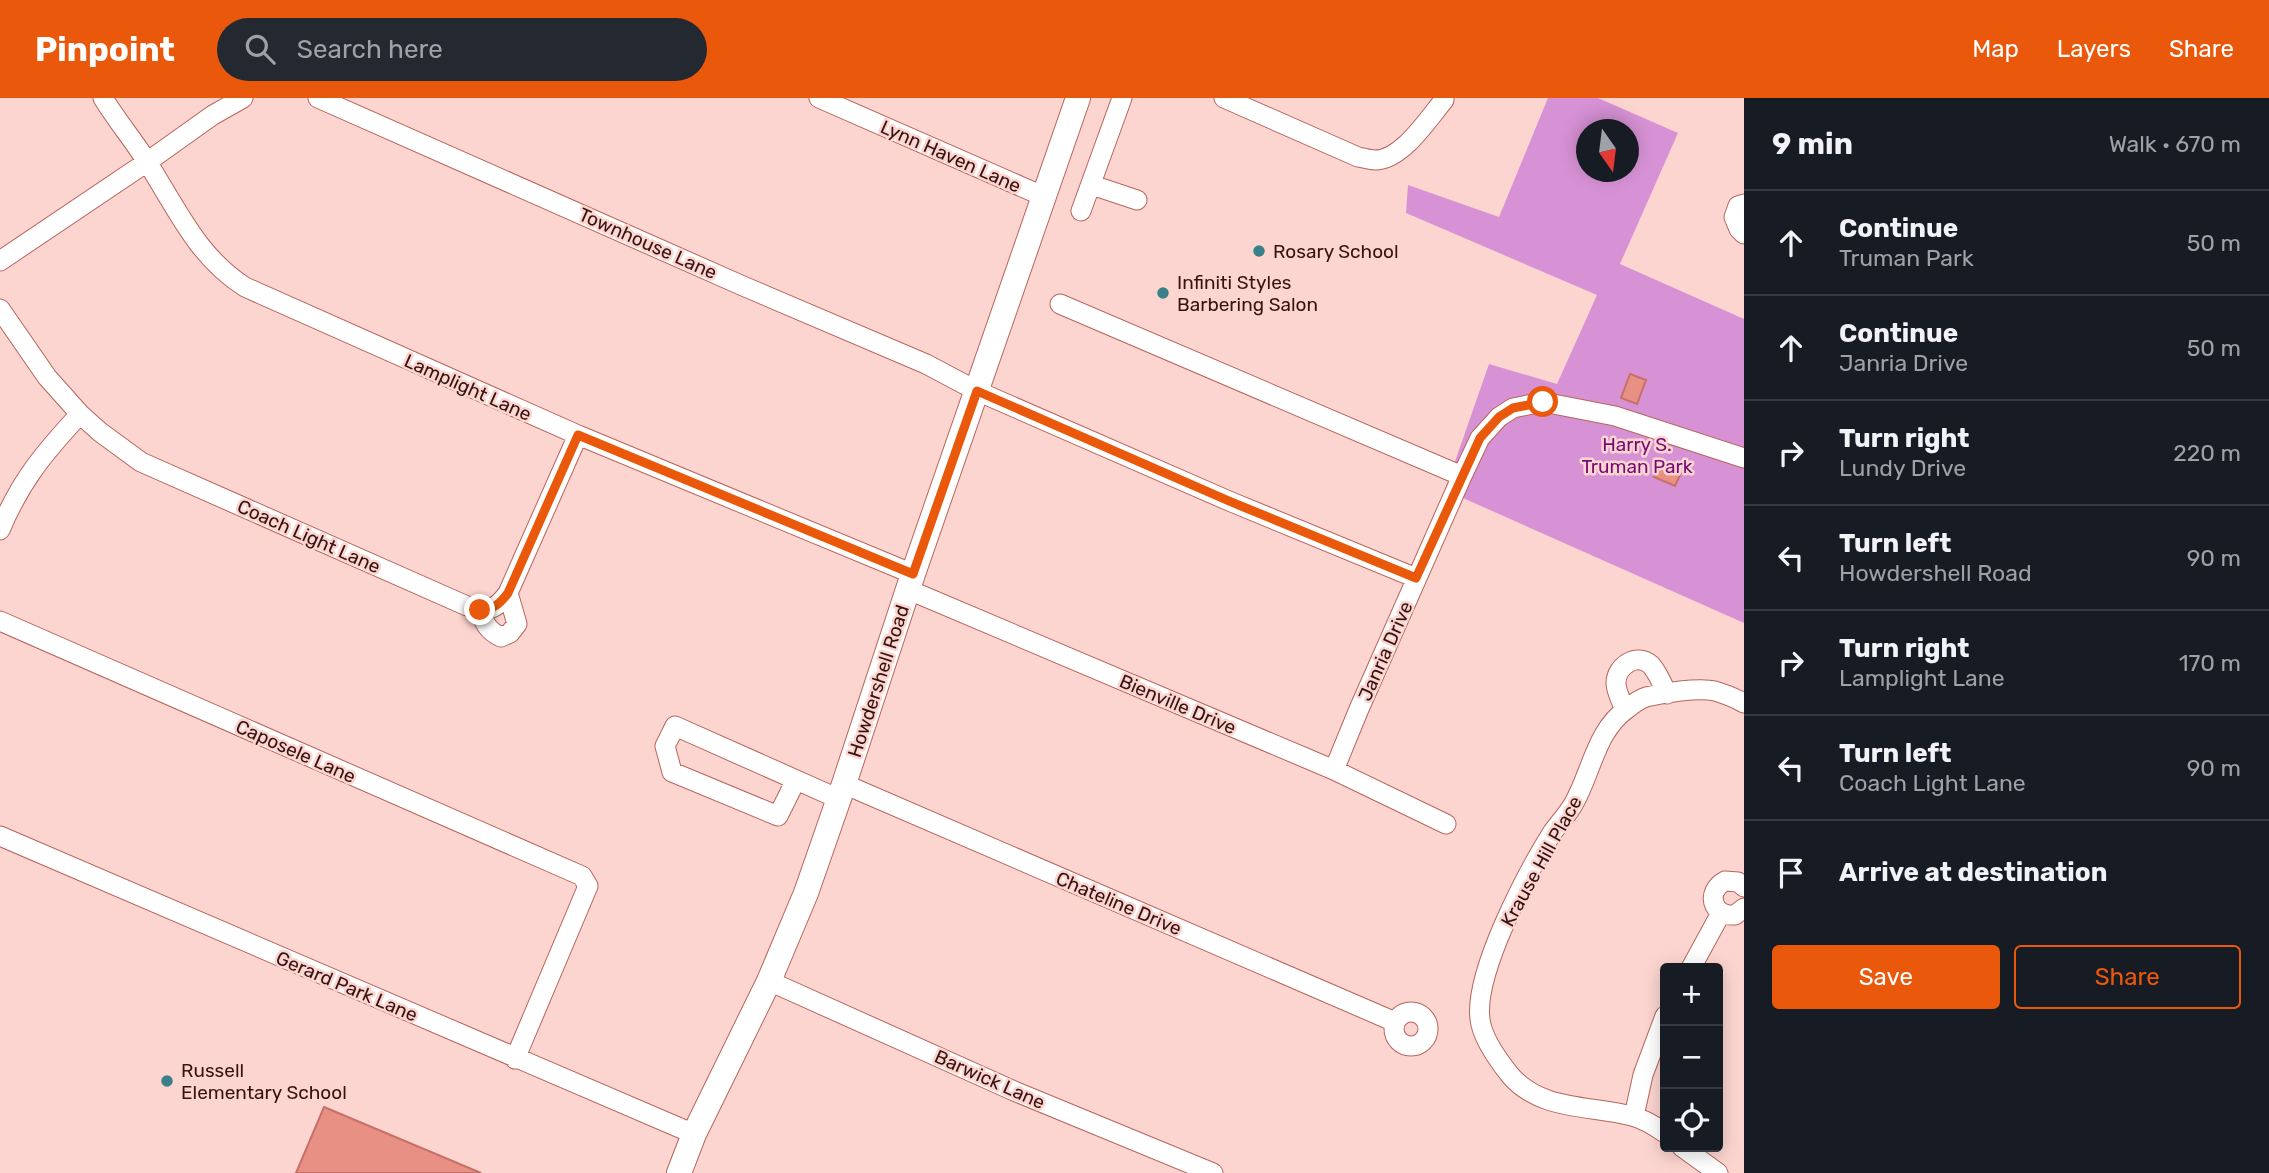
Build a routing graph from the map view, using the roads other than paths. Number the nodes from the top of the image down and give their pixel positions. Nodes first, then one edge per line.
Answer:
1 (103, 98) edge
2 (243, 98) edge
3 (318, 98) edge
4 (818, 98) edge
5 (1078, 98) edge
6 (1122, 98) edge
7 (1224, 98) edge
8 (1444, 100) dead end
9 (147, 162) junction
10 (1092, 185) junction
11 (1045, 197) junction
12 (1137, 200) dead end
13 (1744, 204) edge
14 (1082, 211) dead end
15 (1744, 234) edge
16 (0, 261) edge
17 (1060, 304) dead end
18 (0, 309) edge
19 (977, 391) junction
20 (80, 414) junction
21 (578, 435) junction
22 (1744, 458) edge
23 (1462, 476) junction
24 (0, 530) edge
25 (1416, 578) junction
26 (911, 582) junction
27 (508, 593) junction
28 (480, 610) junction
29 (0, 621) edge
30 (1667, 694) junction
31 (1744, 703) edge
32 (1625, 710) junction
33 (1334, 771) junction
34 (796, 780) junction
35 (841, 792) junction
36 (1446, 824) dead end
37 (0, 836) edge
38 (1744, 887) edge
39 (1744, 908) edge
40 (1721, 913) junction
41 (1694, 963) edge
42 (769, 981) junction
43 (1395, 1022) dead end
44 (1661, 1026) edge
45 (515, 1059) junction
46 (1634, 1116) junction
47 (1660, 1130) edge
48 (694, 1134) junction
49 (1689, 1152) edge
50 (679, 1173) edge
51 (1213, 1173) edge
52 (1718, 1173) edge

1 - 9 street, Lamplight Lane
2 - 9 street
3 - 19 street, Townhouse Lane
4 - 11 street, Lynn Haven Lane
5 - 11 main road, Howdershell Road
6 - 10 street
7 - 8 street
9 - 16 street
9 - 21 street, Lamplight Lane
10 - 12 street
10 - 14 street
11 - 19 main road, Howdershell Road
13 - 15 street
17 - 23 street
18 - 20 street, Coach Light Lane
19 - 25 street, Townhouse Lane
19 - 26 main road, Howdershell Road
20 - 24 street
20 - 28 street, Coach Light Lane
21 - 26 street, Lamplight Lane
21 - 27 street
22 - 23 street, Janria Drive
23 - 25 street, Janria Drive
25 - 33 street, Janria Drive
26 - 33 street, Bienville Drive
26 - 35 main road, Howdershell Road
27 - 28 street
27 - 28 street
29 - 45 street, Caposele Lane
30 - 31 street
30 - 32 street, Krause Hill Place
30 - 32 street
32 - 46 street, Krause Hill Place
33 - 36 street, Bienville Drive
34 - 34 street, Chateline Drive
34 - 35 street, Chateline Drive
35 - 42 main road, Howdershell Road
35 - 43 street, Chateline Drive
37 - 45 street, Gerard Park Lane
38 - 40 street
39 - 40 street
40 - 41 street
42 - 48 main road, Howdershell Road
42 - 51 street, Barwick Lane
44 - 46 street
45 - 48 street, Gerard Park Lane
46 - 47 street, Krause Hill Place
48 - 50 main road, Howdershell Road
49 - 52 street

